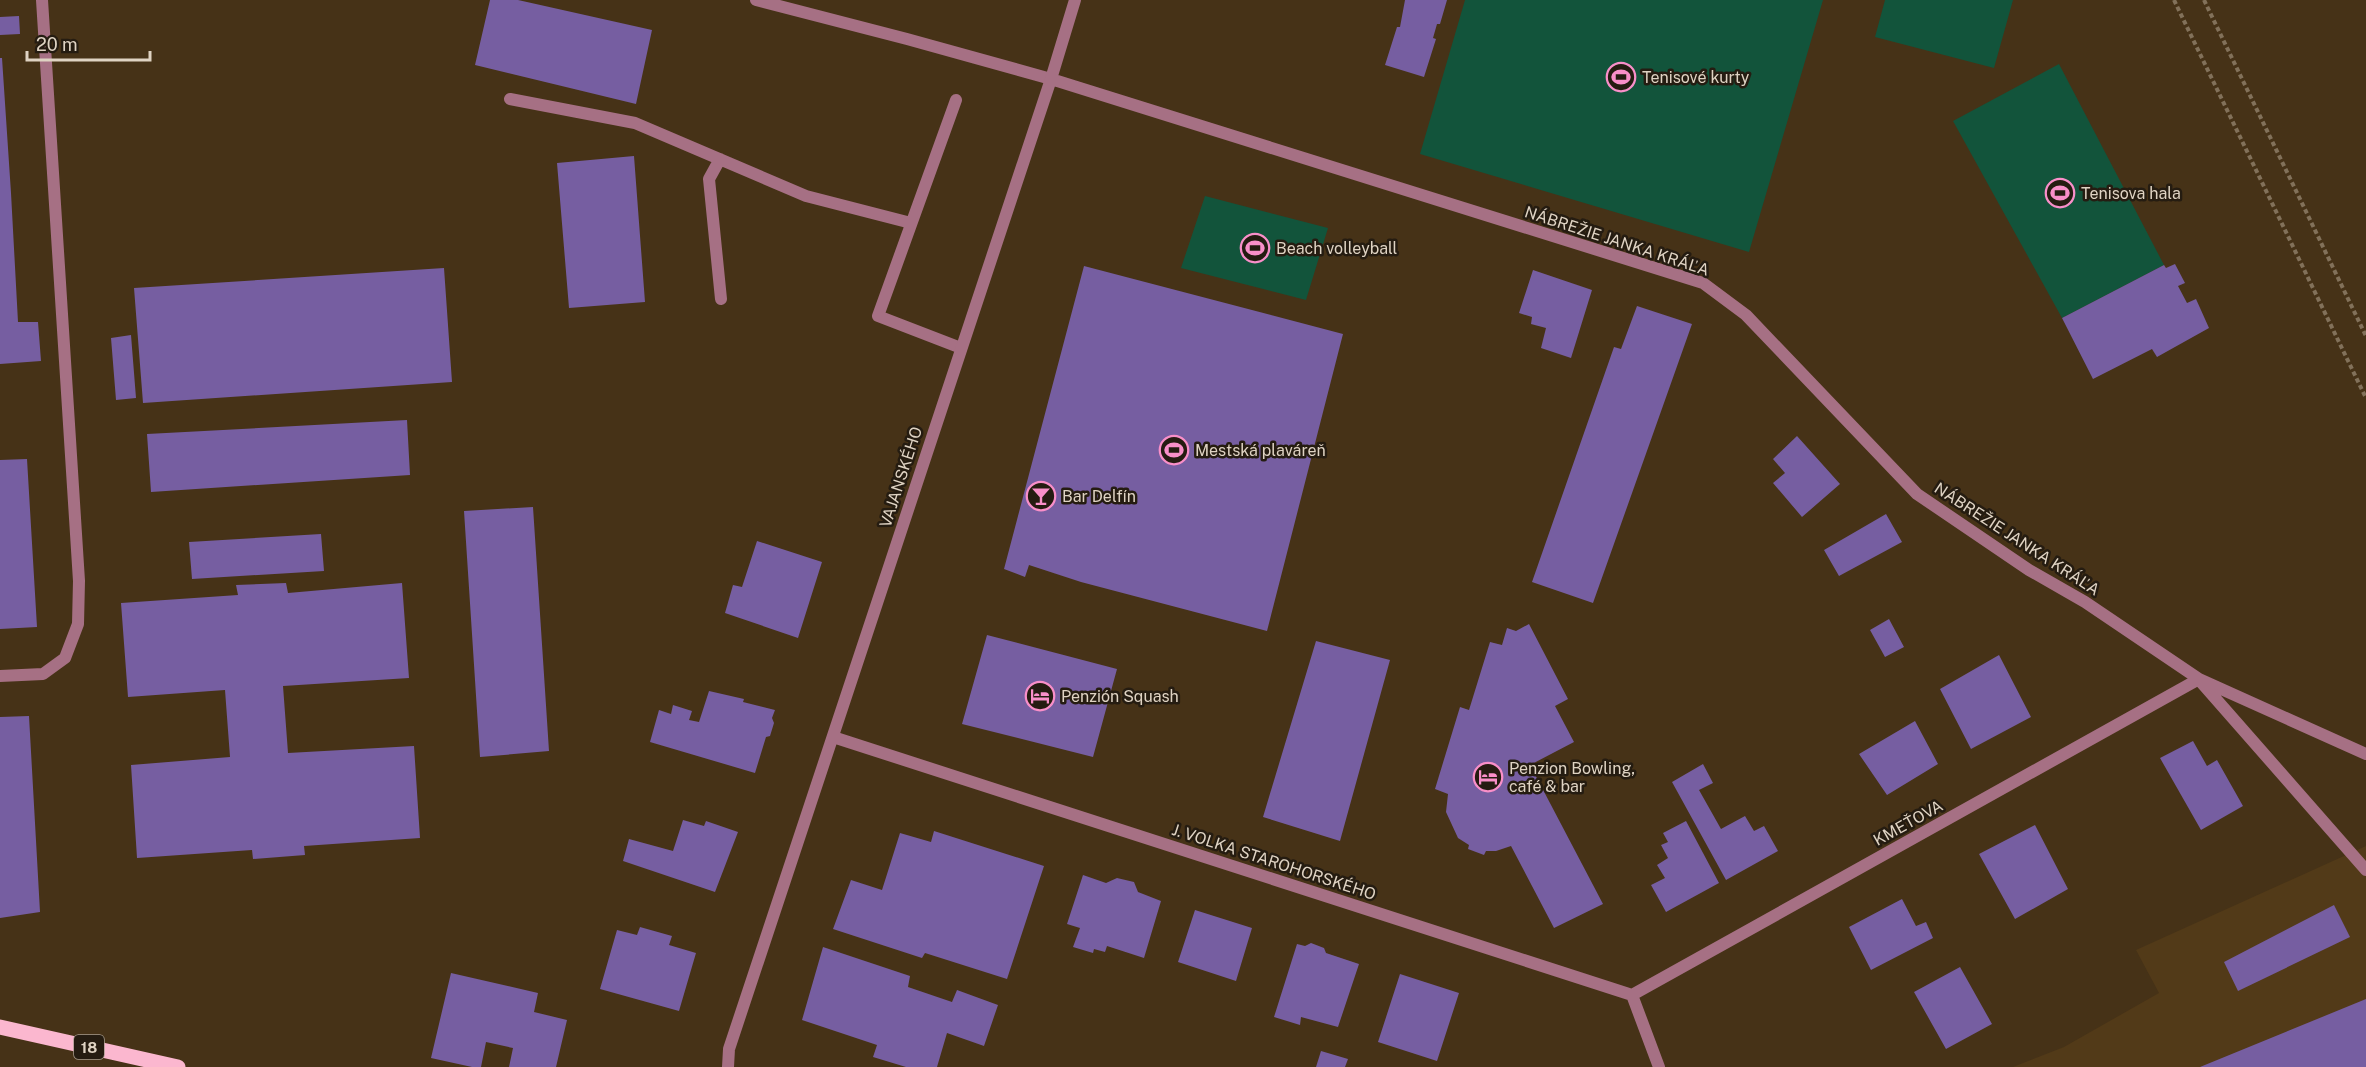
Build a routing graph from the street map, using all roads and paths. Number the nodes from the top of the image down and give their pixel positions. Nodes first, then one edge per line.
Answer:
1 (42, 0) edge
2 (756, 0) edge
3 (1075, 0) edge
4 (2174, 0) edge
5 (2204, 0) edge
6 (1051, 79) junction
7 (510, 99) dead end
8 (956, 100) dead end
9 (720, 159) junction
10 (911, 223) junction
11 (721, 298) dead end
12 (2366, 336) edge
13 (961, 348) junction
14 (2366, 398) edge
15 (0, 676) edge
16 (2199, 679) junction
17 (833, 737) junction
18 (2366, 754) edge
19 (2366, 870) edge
20 (1632, 995) junction
21 (0, 1027) edge
22 (178, 1067) edge
23 (728, 1067) edge
24 (1659, 1067) edge

1 - 15 street
2 - 6 street, NÁBREŽIE JANKA KRÁĽA
3 - 6 street, VAJANSKÉHO
4 - 14 path
5 - 12 path
6 - 13 street, VAJANSKÉHO
6 - 16 street, NÁBREŽIE JANKA KRÁĽA
7 - 9 street
8 - 10 street
9 - 10 street
9 - 11 street
10 - 13 street
13 - 17 street, VAJANSKÉHO
16 - 18 street, NÁBREŽIE JANKA KRÁĽA
16 - 19 street, NÁBREŽIE JANKA KRÁĽA
16 - 20 street, KMEŤOVA
17 - 20 street, J. VOLKA STAROHORSKÉHO
17 - 23 street, VAJANSKÉHO
20 - 24 street
21 - 22 main road, 18

